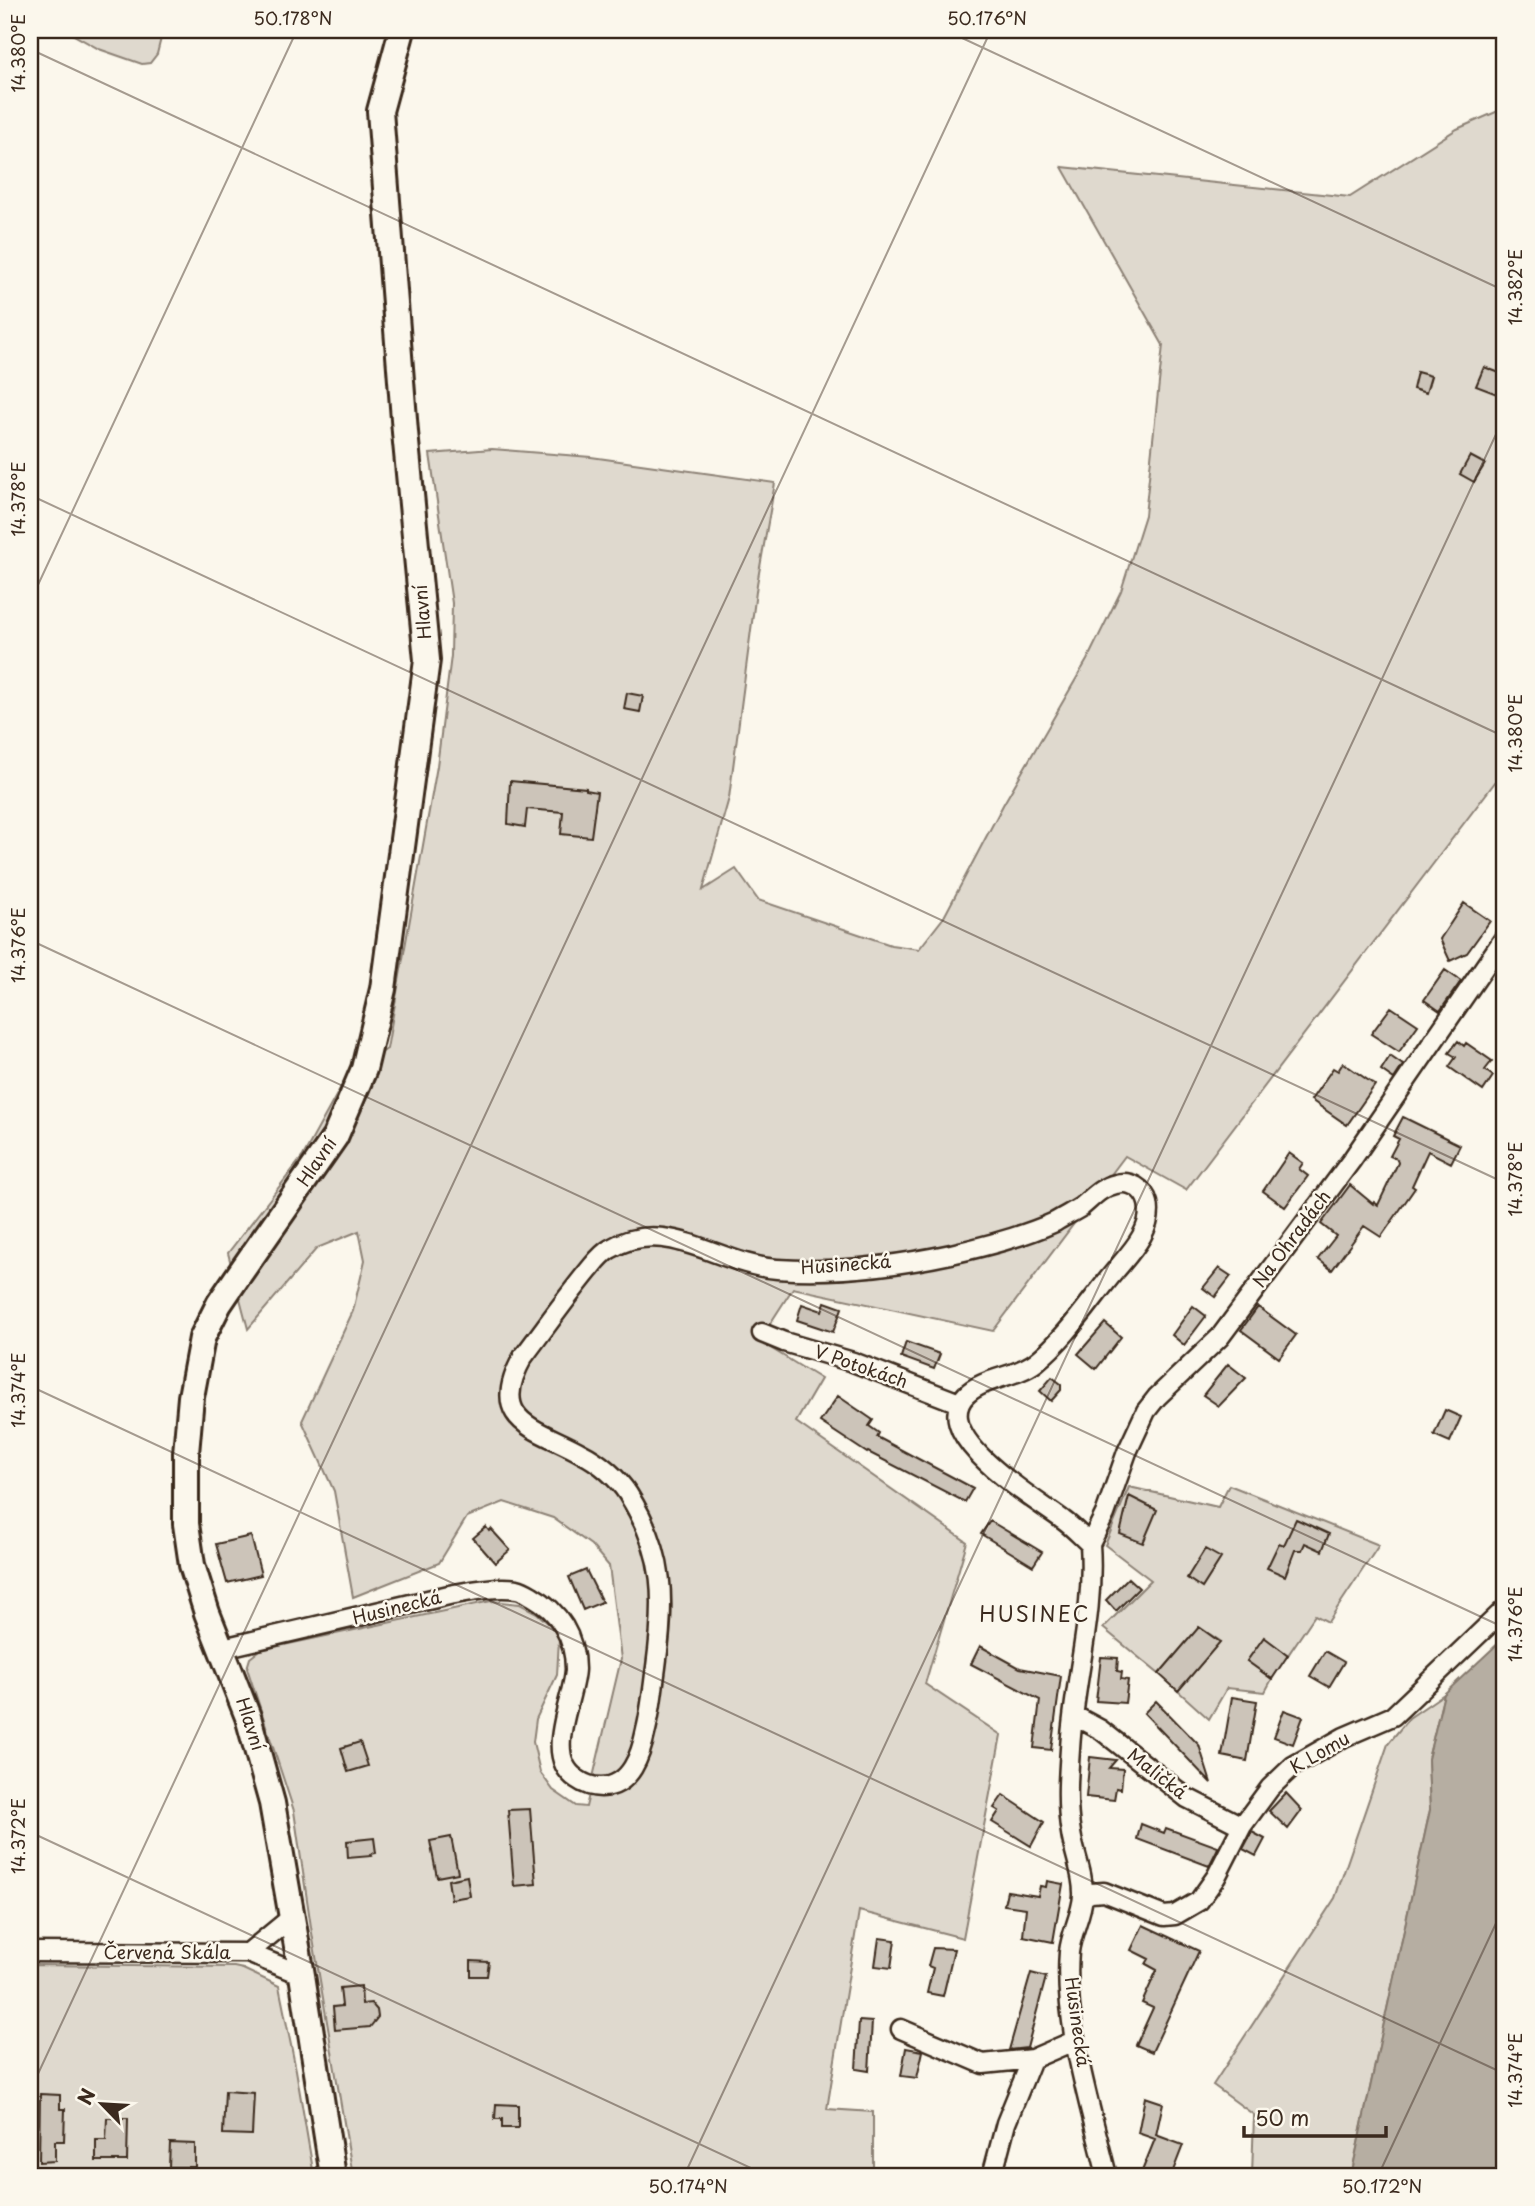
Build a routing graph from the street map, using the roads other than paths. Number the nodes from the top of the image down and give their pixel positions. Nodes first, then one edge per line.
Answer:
1 (402, 30) edge
2 (1505, 937) edge
3 (762, 1333) dead end
4 (959, 1403) junction
5 (1090, 1544) junction
6 (1505, 1609) edge
7 (223, 1648) junction
8 (1074, 1716) junction
9 (1242, 1826) junction
10 (1083, 1897) junction
11 (292, 1917) junction
12 (30, 1952) edge
13 (248, 1952) junction
14 (302, 1975) junction
15 (901, 2029) dead end
16 (1076, 2040) junction
17 (1032, 2059) junction
18 (333, 2176) edge
19 (992, 2176) edge
20 (1107, 2176) edge

1 - 7 street, Hlavní
2 - 5 street, Na Ohradách
3 - 4 street, V Potokách
4 - 5 street
4 - 7 street, Husinecká
5 - 8 street, Husinecká
6 - 9 street, K Lomu
7 - 11 street, Hlavní
8 - 9 street, Maličká
8 - 10 street, Husinecká
9 - 10 street, K Lomu
10 - 16 street, Husinecká
11 - 13 street, Červená Skála
11 - 14 street, Hlavní
12 - 13 street, Červená Skála
13 - 14 street
14 - 18 street, Hlavní
15 - 17 street
16 - 17 street
16 - 20 street, Husinecká
17 - 19 street

